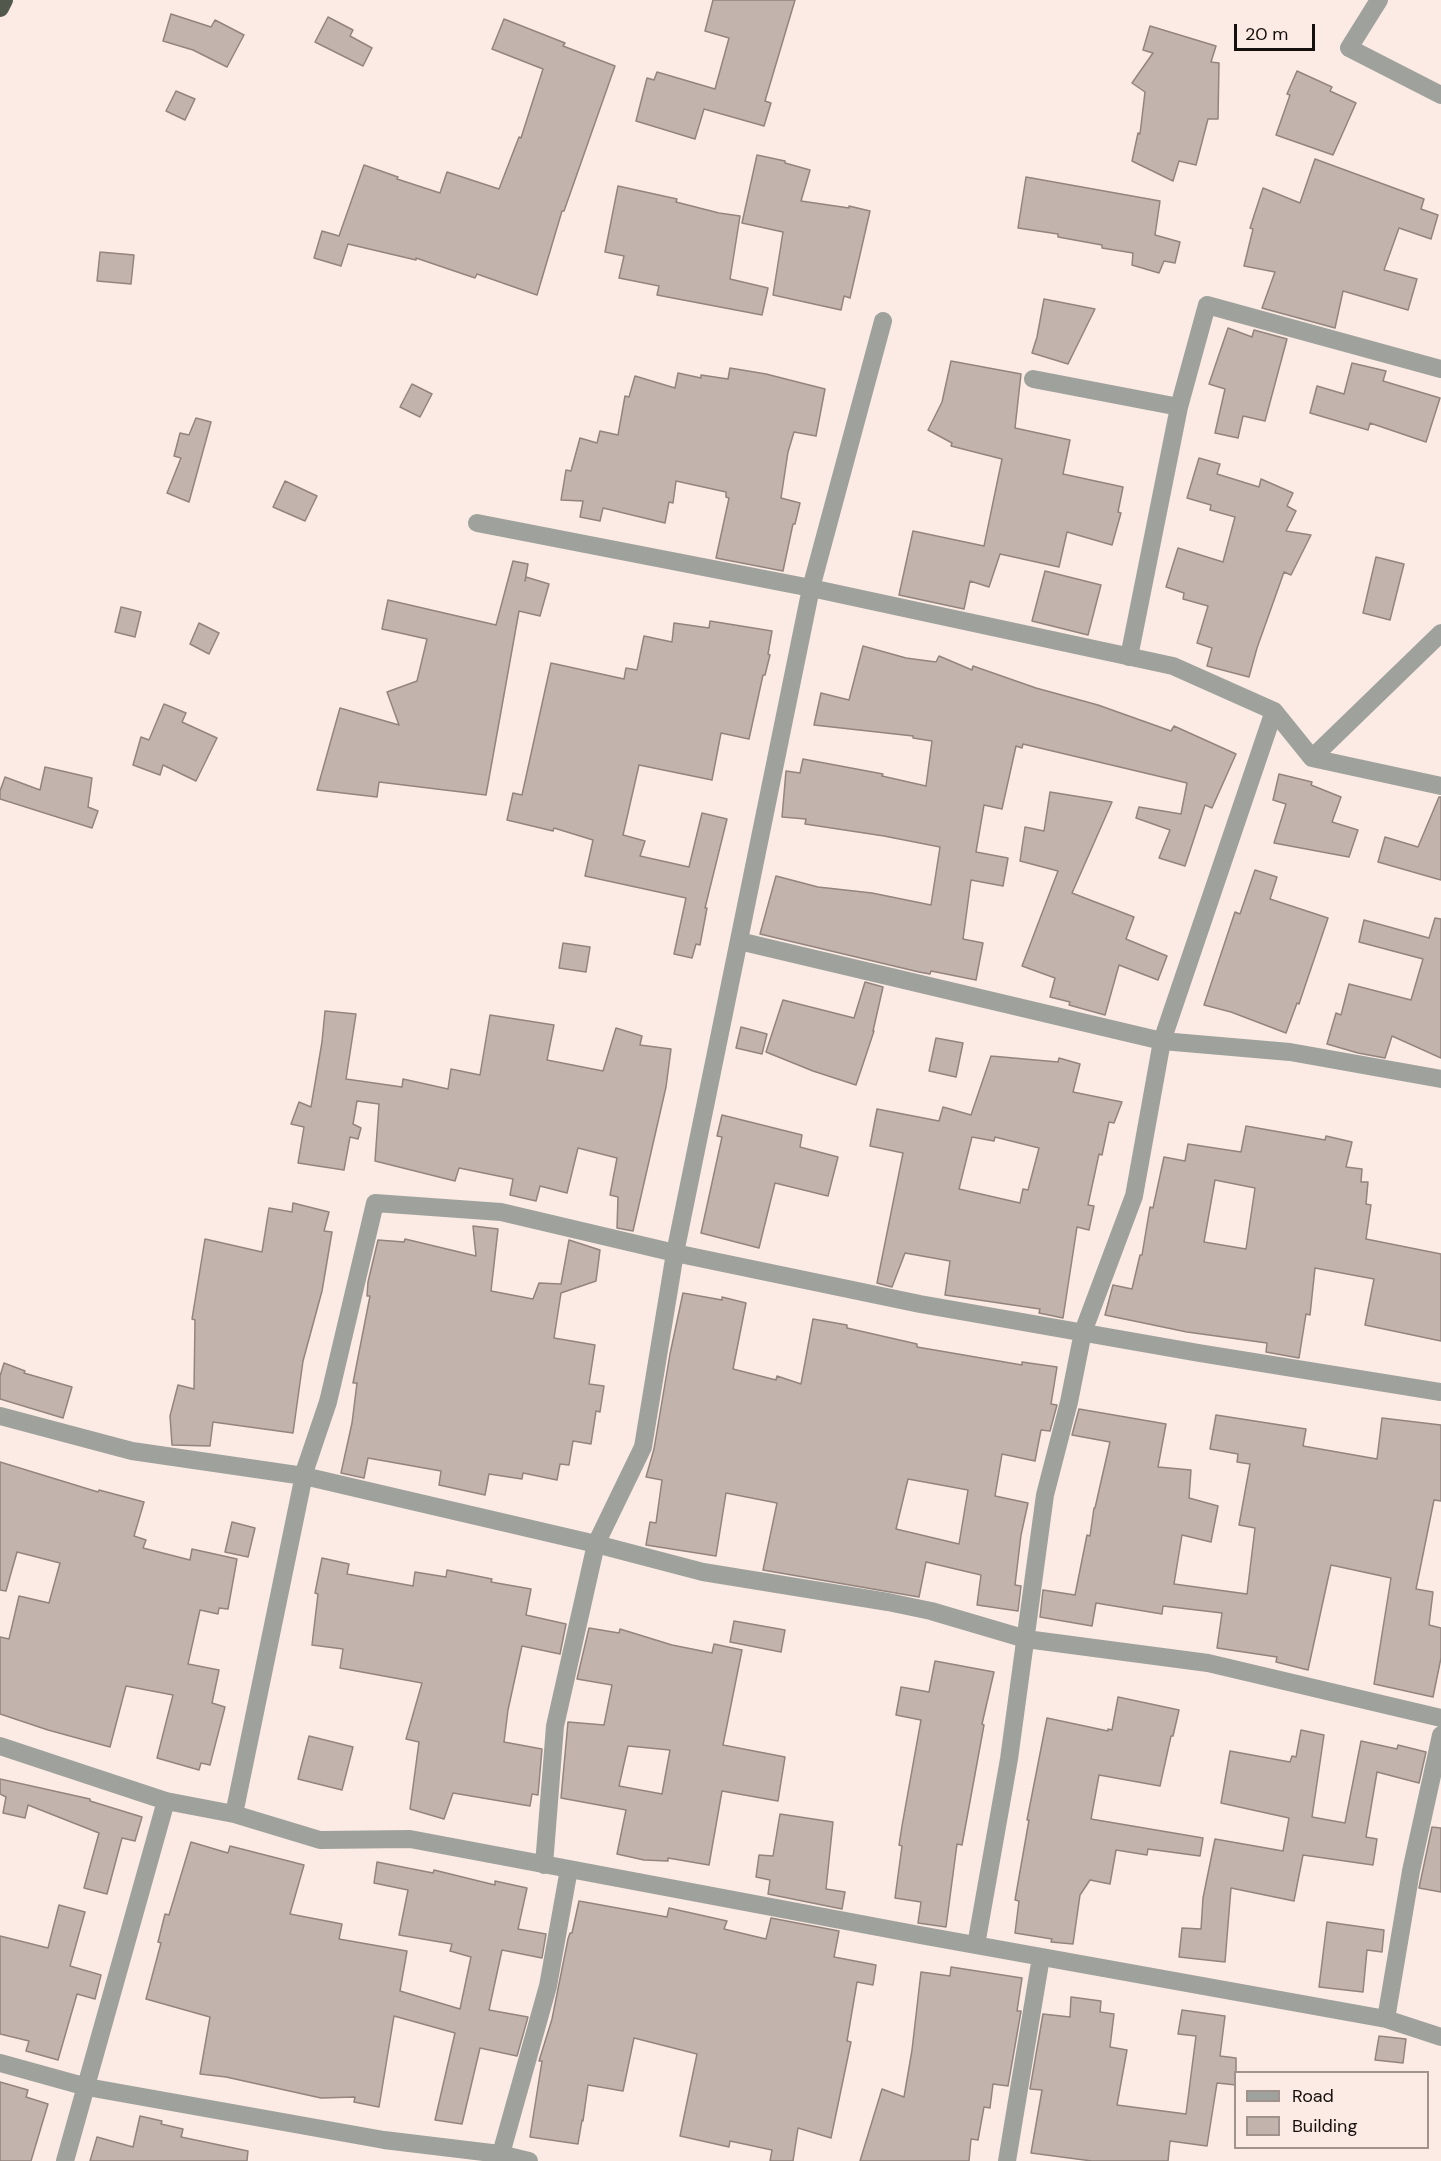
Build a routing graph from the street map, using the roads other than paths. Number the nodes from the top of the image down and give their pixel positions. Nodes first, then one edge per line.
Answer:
1 (4, 0) edge
2 (1378, 0) edge
3 (0, 8) edge
4 (1441, 94) edge
5 (883, 321) dead end
6 (1441, 369) edge
7 (1033, 379) dead end
8 (1179, 407) junction
9 (477, 523) dead end
10 (811, 588) junction
11 (1441, 633) edge
12 (1130, 657) junction
13 (1274, 711) junction
14 (1312, 758) junction
15 (1441, 786) edge
16 (739, 941) junction
17 (1162, 1041) junction
18 (1441, 1079) edge
19 (675, 1253) junction
20 (1083, 1332) junction
21 (1441, 1392) edge
22 (0, 1416) edge
23 (304, 1476) junction
24 (596, 1544) junction
25 (1026, 1639) junction
26 (1441, 1718) edge
27 (1441, 1735) edge
28 (0, 1746) edge
29 (166, 1801) junction
30 (234, 1814) junction
31 (544, 1865) junction
32 (569, 1869) junction
33 (976, 1945) junction
34 (1041, 1957) junction
35 (1386, 2019) junction
36 (1441, 2037) edge
37 (0, 2063) edge
38 (87, 2087) junction
39 (500, 2158) edge
40 (65, 2161) edge
41 (529, 2161) edge
42 (1008, 2161) edge

1 - 3 highway
2 - 4 street
5 - 10 street
6 - 8 street
7 - 8 street
8 - 12 street
9 - 10 street
10 - 12 street
10 - 16 street
11 - 14 street
12 - 13 street
13 - 14 street
13 - 17 street
14 - 15 street
16 - 17 street
16 - 19 street
17 - 18 street
17 - 20 street
19 - 20 street
19 - 23 street
19 - 24 street
20 - 21 street
20 - 25 street
22 - 23 street
23 - 24 street
23 - 30 street
24 - 25 street
24 - 31 street
25 - 26 street
25 - 33 street
27 - 35 street
28 - 29 street
29 - 30 street
29 - 38 street
30 - 31 street
31 - 32 street
32 - 33 street
32 - 39 street
33 - 34 street
34 - 35 street
34 - 42 street
35 - 36 street
37 - 38 street
38 - 39 street
38 - 40 street
39 - 41 street

